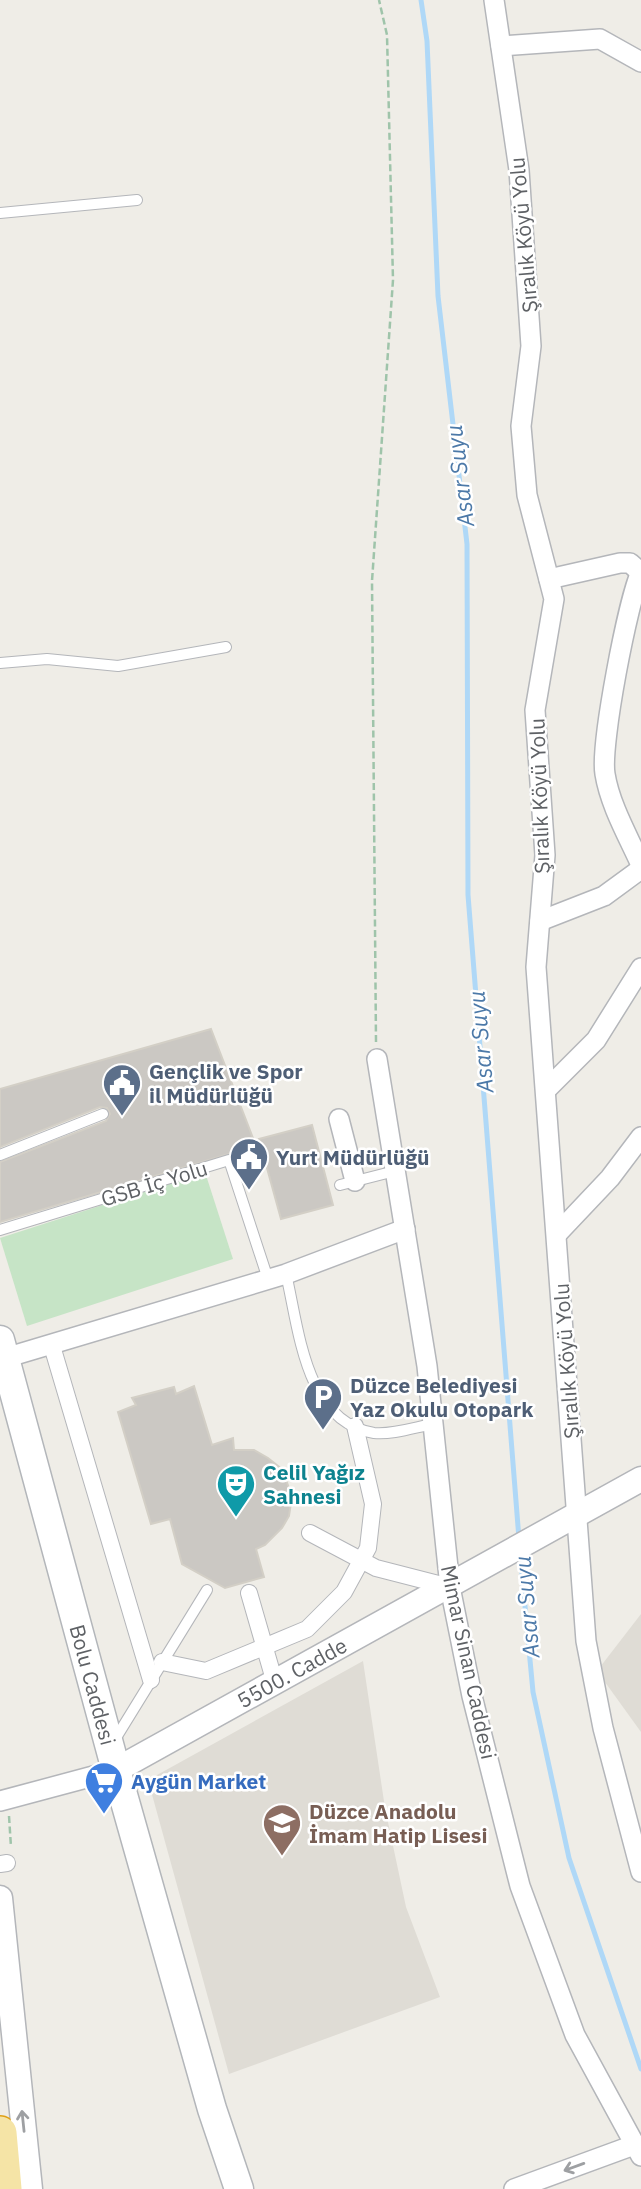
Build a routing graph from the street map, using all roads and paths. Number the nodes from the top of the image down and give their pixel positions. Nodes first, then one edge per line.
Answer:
1 (379, 0) edge
2 (494, 0) edge
3 (501, 46) junction
4 (641, 62) edge
5 (137, 200) dead end
6 (0, 213) edge
7 (640, 572) edge
8 (549, 579) junction
9 (226, 647) dead end
10 (0, 663) edge
11 (641, 867) edge
12 (540, 921) junction
13 (641, 968) edge
14 (376, 1059) joint
15 (547, 1089) junction
16 (103, 1114) dead end
17 (339, 1119) dead end
18 (641, 1137) edge
19 (0, 1156) edge
20 (395, 1171) junction
21 (347, 1183) joint
22 (405, 1229) junction
23 (0, 1230) edge
24 (557, 1234) junction
25 (277, 1276) junction
26 (52, 1346) junction
27 (2, 1349) edge
28 (433, 1424) junction
29 (355, 1426) junction
30 (641, 1479) edge
31 (577, 1514) junction
32 (310, 1533) dead end
33 (362, 1560) junction
34 (459, 1581) junction
35 (206, 1590) dead end
36 (249, 1593) dead end
37 (264, 1646) junction
38 (162, 1662) junction
39 (151, 1680) junction
40 (275, 1683) junction
41 (113, 1758) junction
42 (4, 1800) edge
43 (3, 1863) edge
44 (641, 1872) edge
45 (0, 1898) edge
46 (0, 2133) edge
47 (637, 2150) edge
48 (5, 2189) edge
49 (30, 2189) edge
50 (239, 2189) edge
51 (514, 2189) edge

1 - 14 path
2 - 3 street, Şıralık Köyü Yolu
3 - 4 street
3 - 8 street, Şıralık Köyü Yolu
5 - 6 lane
7 - 8 street
7 - 11 street
8 - 12 street, Şıralık Köyü Yolu
9 - 10 lane
11 - 12 street
12 - 15 street, Şıralık Köyü Yolu
13 - 15 street
14 - 20 street, Mimar Sinan Caddesi
15 - 24 street, Şıralık Köyü Yolu
16 - 19 lane
17 - 21 street
18 - 24 street
20 - 21 lane
20 - 22 street, Mimar Sinan Caddesi
22 - 25 street
22 - 28 street, Mimar Sinan Caddesi
23 - 25 lane, GSB İç Yolu
24 - 31 street, Şıralık Köyü Yolu
25 - 26 street
25 - 29 lane
26 - 27 street
26 - 39 street
27 - 41 main road, Bolu Caddesi
28 - 29 lane
28 - 34 street, Mimar Sinan Caddesi
29 - 33 street
30 - 31 street
31 - 34 street, 5500. Cadde
31 - 44 street, Şıralık Köyü Yolu
32 - 33 street
33 - 34 street
33 - 37 street
34 - 40 street, 5500. Cadde
34 - 47 street, Mimar Sinan Caddesi
35 - 38 lane
36 - 37 street
37 - 38 street
37 - 40 street
38 - 39 lane
39 - 41 lane
40 - 41 street, 5500. Cadde
41 - 42 street
41 - 50 main road, Bolu Caddesi
42 - 43 path
49 -> 45 street
46 - 48 highway
47 -> 51 street

